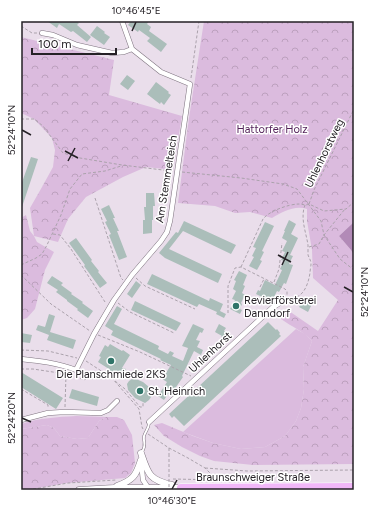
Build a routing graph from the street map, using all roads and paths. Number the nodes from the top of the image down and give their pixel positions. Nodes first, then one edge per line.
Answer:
1 (122, 21) edge
2 (200, 21) edge
3 (21, 26) edge
4 (42, 33) joint
5 (132, 48) junction
6 (190, 84) junction
7 (354, 109) edge
8 (21, 119) edge
9 (122, 165) junction
10 (177, 171) junction
11 (95, 198) dead end
12 (354, 202) edge
13 (309, 204) junction
14 (305, 205) junction
15 (346, 209) junction
16 (52, 234) junction
17 (324, 235) junction
18 (282, 243) dead end
19 (308, 247) junction
20 (21, 265) edge
21 (241, 267) junction
22 (354, 270) edge
23 (21, 275) edge
24 (132, 275) junction
25 (264, 278) junction
26 (127, 282) junction
27 (273, 283) junction
28 (260, 287) dead end
29 (114, 300) junction
30 (287, 301) junction
31 (110, 308) junction
32 (195, 309) dead end
33 (228, 313) dead end
34 (174, 333) dead end
35 (94, 334) junction
36 (21, 350) edge
37 (21, 359) edge
38 (82, 359) junction
39 (21, 369) edge
40 (66, 374) junction
41 (88, 376) dead end
42 (112, 378) junction
43 (195, 378) junction
44 (21, 389) edge
45 (117, 402) dead end
46 (143, 403) dead end
47 (142, 407) junction
48 (64, 412) junction
49 (139, 412) junction
50 (47, 414) junction
51 (21, 420) edge
52 (148, 422) joint
53 (146, 432) junction
54 (169, 448) junction
55 (141, 456) junction
56 (205, 468) junction
57 (354, 470) edge
58 (217, 480) dead end
59 (114, 488) junction
60 (181, 488) junction
61 (354, 488) edge
62 (149, 489) edge
63 (79, 490) edge
64 (169, 490) edge

1 - 5 street
2 - 6 path
3 - 4 path
4 - 5 street
5 - 6 street
6 - 10 street, Am Stemmelteich
7 - 13 path, Uhlenhorstweg
8 - 9 path
9 - 10 path
9 - 16 path
10 - 13 path
10 - 24 street, Am Stemmelteich
11 - 26 path
12 - 15 path
13 - 14 path
13 - 15 path
13 - 17 path
14 - 19 path
14 - 21 path
15 - 17 path
16 - 20 path
16 - 31 path
17 - 19 path
17 - 22 path
18 - 27 path
19 - 30 path
21 - 25 path
21 - 33 path
23 - 35 path
24 - 26 street, Am Stemmelteich
24 - 32 path
25 - 27 path
25 - 28 path
26 - 29 street, Am Stemmelteich
27 - 30 path
29 - 31 street, Am Stemmelteich
29 - 34 path
30 - 43 street, Uhlenhorst
31 - 35 street, Am Stemmelteich
35 - 38 street, Am Stemmelteich
35 - 43 path
36 - 38 path
37 - 38 street, Am Stemmelteich
38 - 42 path
39 - 40 path
40 - 41 path
40 - 48 path
42 - 47 path
42 - 49 path
43 - 52 street, Uhlenhorst
44 - 50 path
45 - 48 street
46 - 47 path
47 - 49 path
48 - 50 street
49 - 53 path
50 - 51 street
52 - 53 lane
53 - 54 path
53 - 55 lane
54 - 56 path
54 - 64 path, bridge
55 - 59 main road
55 - 60 main road
55 - 62 street
56 - 57 path
56 - 58 path
59 - 62 main road, Braunschweiger Straße
59 - 63 main road, Braunschweiger Straße
60 - 61 highway, Braunschweiger Straße
60 - 62 main road, Braunschweiger Straße

